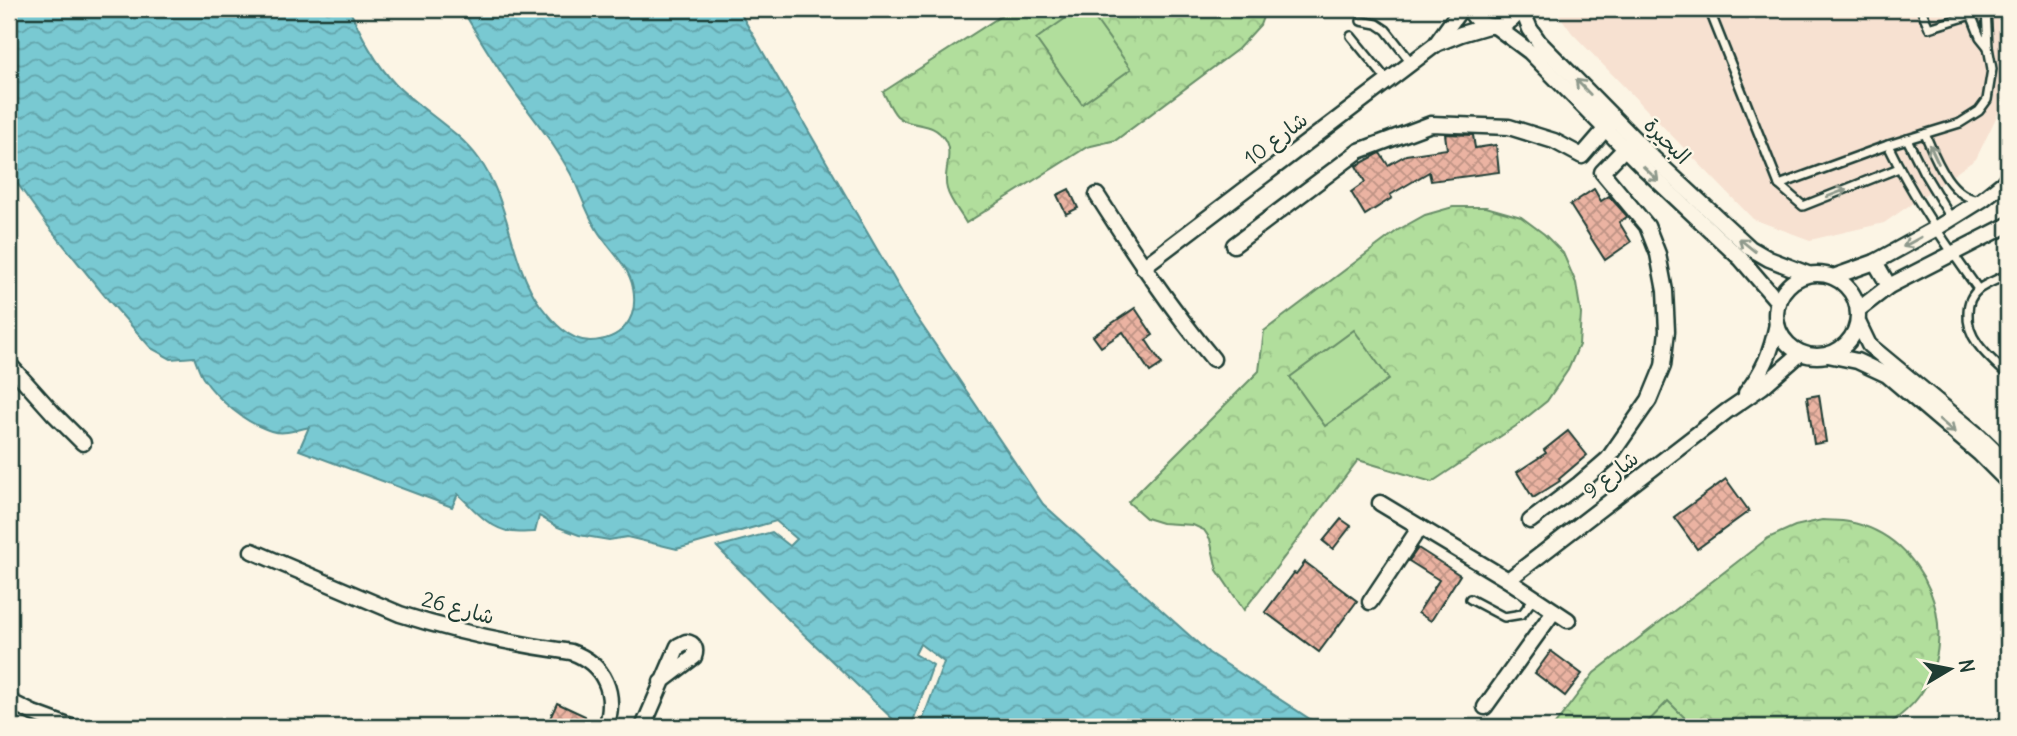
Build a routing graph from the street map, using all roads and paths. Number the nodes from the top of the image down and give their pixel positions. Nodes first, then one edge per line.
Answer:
1 (1461, 9) edge
2 (1469, 9) edge
3 (1521, 9) edge
4 (1709, 9) edge
5 (1922, 9) edge
6 (1986, 9) edge
7 (1970, 12) edge
8 (1361, 21) dead end
9 (1492, 26) junction
10 (1351, 36) dead end
11 (1435, 45) junction
12 (1988, 47) junction
13 (1412, 62) junction
14 (1388, 81) junction
15 (1610, 124) junction
16 (1925, 134) junction
17 (1907, 139) junction
18 (1630, 144) junction
19 (1888, 145) junction
20 (1582, 156) junction
21 (1899, 168) junction
22 (1602, 172) junction
23 (2008, 176) edge
24 (1779, 185) junction
25 (1097, 195) dead end
26 (1983, 200) junction
27 (1951, 219) junction
28 (2008, 225) edge
29 (1935, 229) junction
30 (1234, 246) dead end
31 (1953, 254) junction
32 (1875, 262) junction
33 (1143, 267) junction
34 (1808, 274) junction
35 (2008, 274) edge
36 (1833, 277) junction
37 (1889, 286) junction
38 (1978, 289) junction
39 (1778, 302) junction
40 (1858, 316) junction
41 (1776, 324) junction
42 (1801, 353) junction
43 (1828, 355) junction
44 (1213, 359) dead end
45 (9, 364) edge
46 (2008, 375) edge
47 (1917, 392) junction
48 (1739, 402) junction
49 (83, 443) dead end
50 (2008, 464) edge
51 (2008, 482) edge
52 (1380, 503) dead end
53 (1530, 521) dead end
54 (1420, 527) junction
55 (252, 551) dead end
56 (1508, 580) junction
57 (1534, 598) junction
58 (1470, 599) dead end
59 (1370, 603) dead end
60 (1554, 611) junction
61 (1568, 620) dead end
62 (661, 682) dead end
63 (9, 701) edge
64 (1485, 707) dead end
65 (33, 713) junction
66 (28, 727) edge
67 (71, 727) edge
68 (606, 727) edge
69 (643, 727) edge

1 - 11 street, شارع 10
2 - 9 street, البحيرة
3 - 9 street, شارع 10
15 -> 3 street, البحيرة
4 - 24 lane
5 - 7 lane
6 - 12 lane
7 - 12 lane
8 - 13 lane
9 - 11 street, شارع 10
9 - 15 street, البحيرة
10 - 14 lane
11 - 13 street, شارع 10
12 - 16 lane
13 - 14 street, شارع 10
14 - 33 street, شارع 10
15 - 18 street, البحيرة
15 - 20 street
16 - 17 lane
26 -> 16 lane
17 - 19 lane
17 - 27 lane
18 - 22 street
34 -> 18 street, البحيرة
18 -> 39 street, البحيرة
19 - 21 lane
19 - 24 lane
20 - 22 street
20 - 30 street
24 -> 21 lane
21 - 29 lane
22 - 53 street
23 - 26 street
25 - 33 street
26 - 27 street
27 - 29 street
28 - 31 street
29 - 31 lane
29 -> 32 street
31 - 37 street
31 - 38 lane
32 - 36 street
32 - 37 street
33 - 44 street
34 - 36 street
34 - 39 street
35 - 38 lane
36 - 40 street
37 - 40 street
38 - 46 lane
39 - 41 street
40 - 43 street
40 - 47 street
41 - 42 street
41 - 48 street, شارع 9
42 - 43 street
42 - 48 street, شارع 9
43 - 47 street
45 - 49 street
47 - 50 street
47 -> 51 street
48 - 56 street, شارع 9
52 - 54 street
54 - 56 street
54 - 59 street
55 - 68 street, شارع 26
56 - 57 street
57 - 58 lane
57 - 60 street
60 - 61 street
60 - 64 street
62 - 69 street
63 - 65 street
65 - 66 street
65 - 67 street

